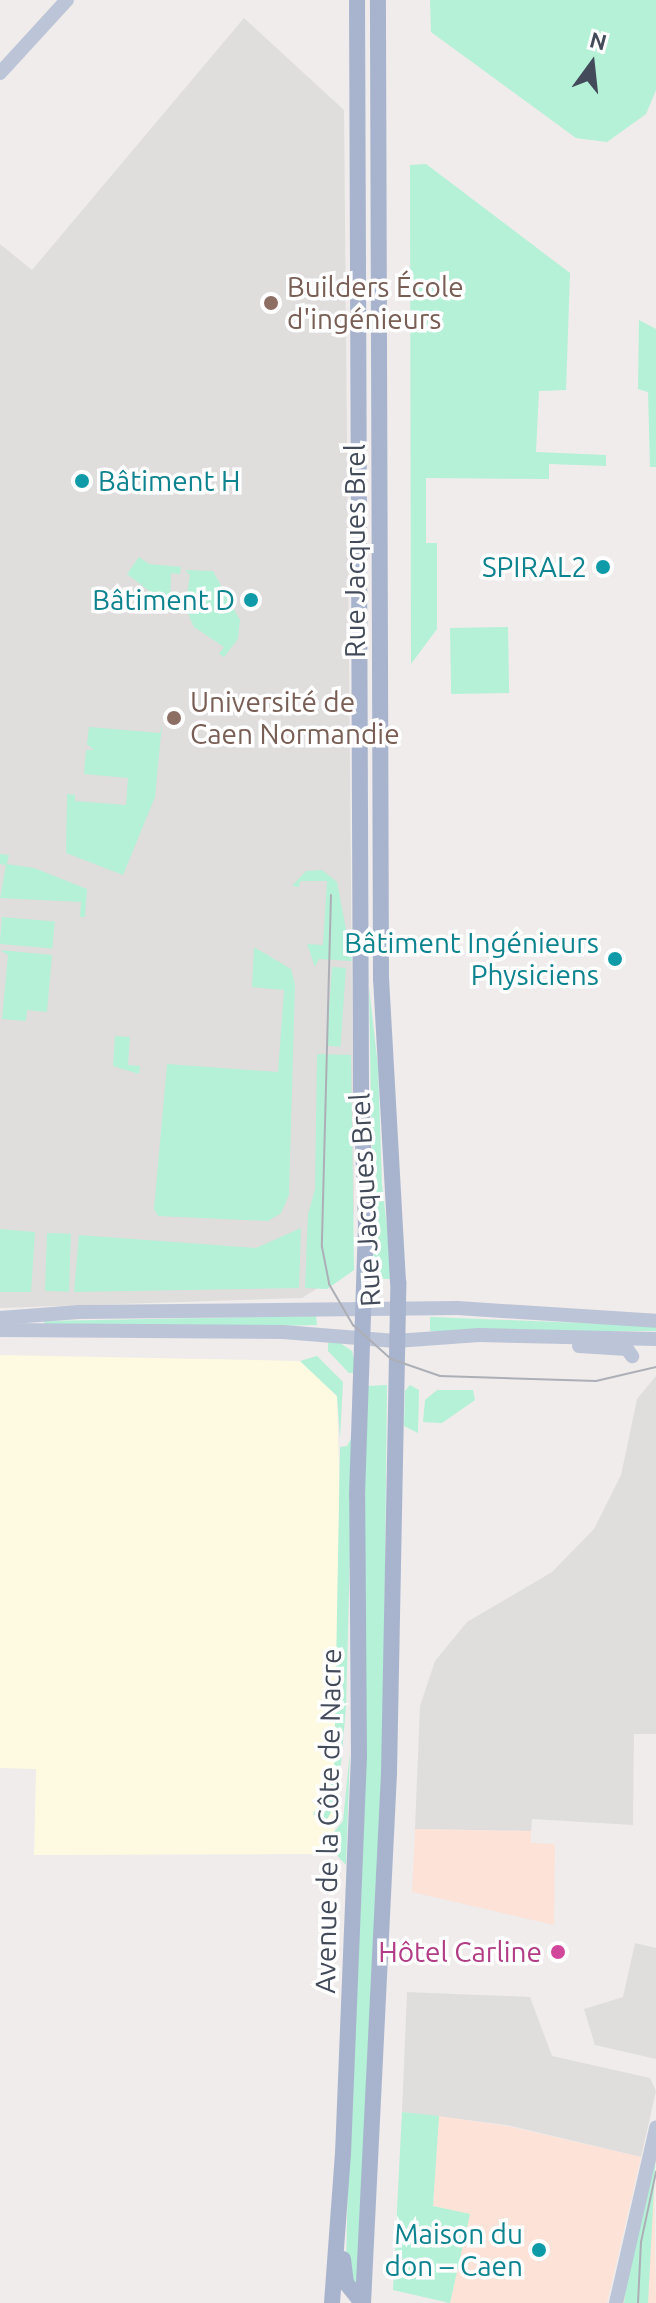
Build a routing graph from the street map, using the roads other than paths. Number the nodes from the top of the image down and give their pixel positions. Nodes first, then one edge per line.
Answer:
1 (67, 0) edge
2 (357, 0) edge
3 (378, 0) edge
4 (0, 73) edge
5 (360, 847) junction
6 (383, 890) junction
7 (364, 1309) junction
8 (397, 1309) junction
9 (0, 1318) edge
10 (656, 1321) edge
11 (0, 1330) edge
12 (528, 1335) junction
13 (656, 1339) edge
14 (363, 1340) junction
15 (396, 1341) junction
16 (632, 1356) dead end
17 (656, 2128) edge
18 (343, 2154) junction
19 (332, 2303) edge
20 (362, 2303) edge
21 (616, 2303) edge

1 - 4 main road
2 - 5 main road, Rue Jacques Brel
3 - 6 main road, Rue Jacques Brel
5 - 6 main road
5 - 7 main road, Rue Jacques Brel
6 - 8 main road, Rue Jacques Brel
7 - 8 main road
7 - 9 main road
7 - 14 main road, Rue Jacques Brel
8 - 10 main road
8 - 15 main road, Rue Jacques Brel
11 - 14 main road
12 - 13 main road
12 - 15 main road
12 - 16 main road
14 - 15 main road
14 - 18 main road, Avenue de la Côte de Nacre
15 - 20 main road, Avenue de la Côte de Nacre
17 - 21 main road
18 - 19 main road, Avenue de la Côte de Nacre
18 - 20 main road

